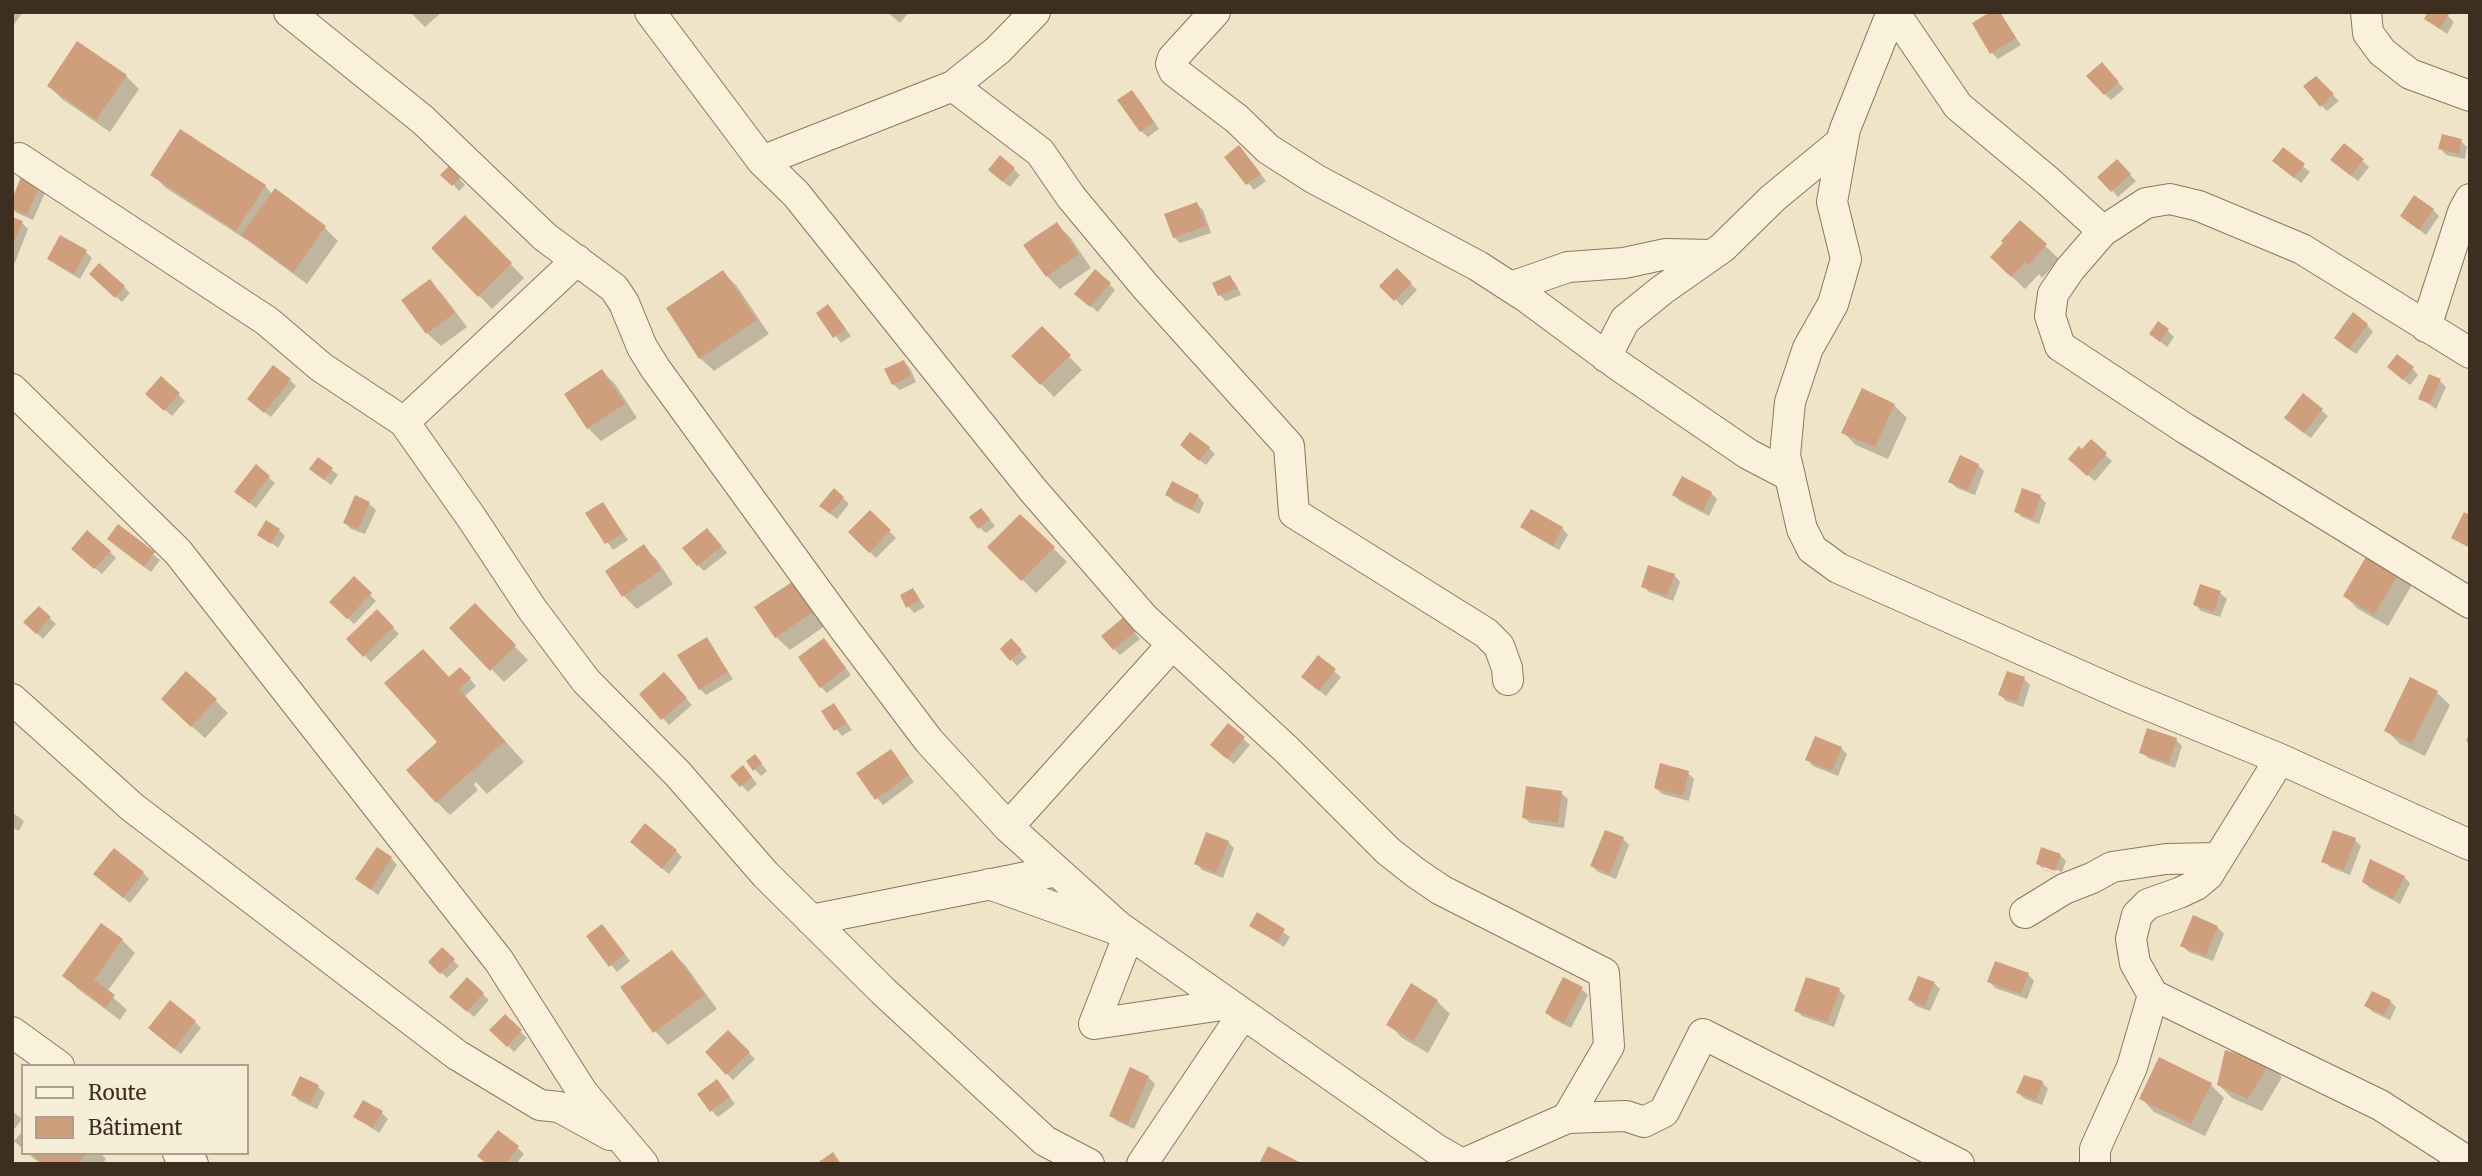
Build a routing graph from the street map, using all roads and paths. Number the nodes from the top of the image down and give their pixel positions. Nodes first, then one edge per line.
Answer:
1 (289, 12) edge
2 (650, 12) edge
3 (1035, 12) edge
4 (1215, 12) edge
5 (1893, 12) edge
6 (2366, 12) edge
7 (953, 86) junction
8 (2470, 96) edge
9 (1845, 129) junction
10 (15, 161) edge
11 (762, 161) junction
12 (2470, 199) edge
13 (2103, 231) junction
14 (1712, 255) junction
15 (577, 260) junction
16 (1511, 287) junction
17 (2426, 327) junction
18 (2470, 353) edge
19 (1606, 357) junction
20 (12, 389) edge
21 (404, 422) junction
22 (1790, 476) junction
23 (2470, 603) edge
24 (1172, 645) junction
25 (1508, 680) dead end
26 (12, 699) edge
27 (2280, 759) junction
28 (1008, 827) junction
29 (2468, 841) edge
30 (2218, 858) junction
31 (1057, 871) junction
32 (989, 884) junction
33 (2025, 913) dead end
34 (811, 920) junction
35 (1129, 934) junction
36 (2153, 995) junction
37 (1236, 1009) junction
38 (12, 1032) edge
39 (56, 1064) edge
40 (1567, 1118) junction
41 (634, 1157) edge
42 (2470, 1163) edge
43 (1089, 1164) edge
44 (1142, 1164) edge
45 (1462, 1164) edge
46 (1959, 1164) edge
47 (2095, 1164) edge

1 - 15 street
2 - 11 street
3 - 7 street
4 - 16 street
5 - 9 street
5 - 13 street
6 - 8 street
7 - 11 street
7 - 25 street
9 - 14 street
9 - 22 street
10 - 21 street
11 - 24 street
12 - 17 street
13 - 17 street
13 - 23 street
14 - 16 street
14 - 19 street
15 - 21 street
15 - 28 street
16 - 19 street
17 - 18 street
19 - 22 street
20 - 41 street
21 - 34 street
22 - 27 street
24 - 28 street
24 - 40 street
26 - 41 street
27 - 29 street
27 - 30 street
28 - 31 street
30 - 33 street
30 - 36 street
31 - 32 street
31 - 35 street
32 - 34 street
32 - 35 street
34 - 43 street
35 - 37 street
35 - 37 street
36 - 42 street
36 - 47 street
37 - 44 street
37 - 45 street
38 - 39 street
40 - 45 street
40 - 46 street

